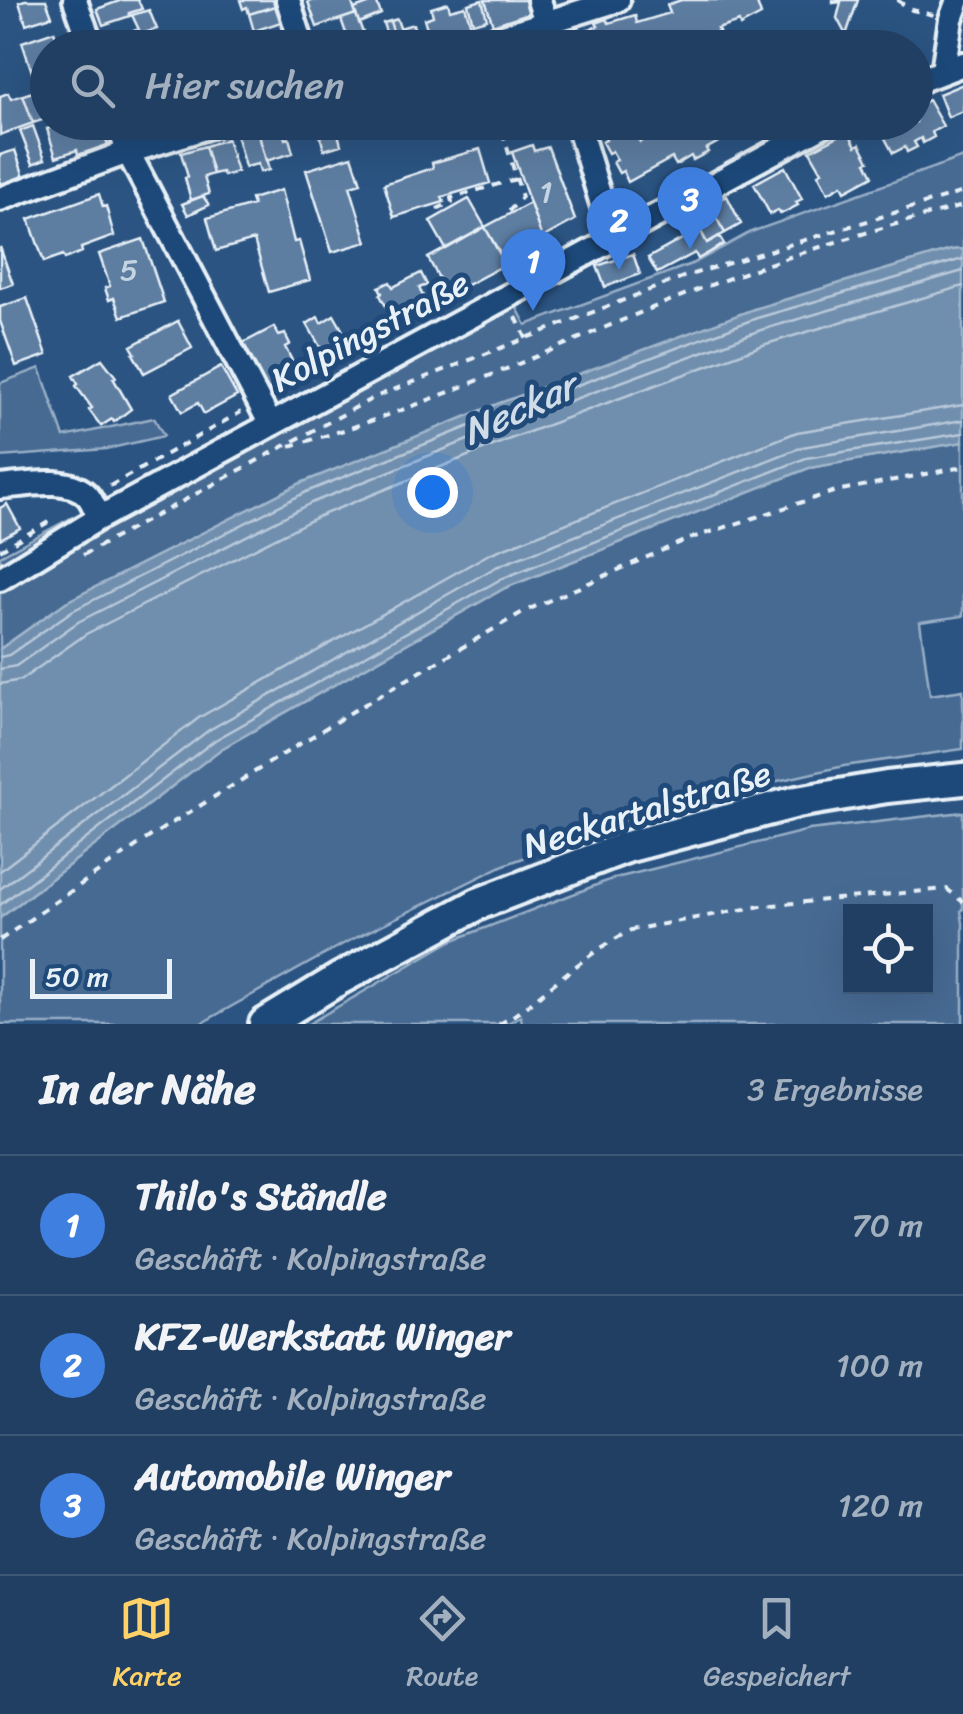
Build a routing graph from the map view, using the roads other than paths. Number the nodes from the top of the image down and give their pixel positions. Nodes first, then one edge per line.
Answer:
1 (76, 0) edge
2 (288, 0) edge
3 (618, 0) edge
4 (955, 9) edge
5 (543, 11) edge
6 (86, 30) edge
7 (297, 30) edge
8 (503, 30) edge
9 (953, 67) edge
10 (124, 140) edge
11 (166, 140) edge
12 (582, 140) edge
13 (796, 140) edge
14 (128, 152) junction
15 (0, 199) edge
16 (612, 240) junction
17 (271, 424) junction
18 (0, 486) edge
19 (99, 518) junction
20 (0, 580) edge
21 (963, 779) edge
22 (265, 1024) edge

1 - 6 street
2 - 7 street
3 - 5 street
4 - 9 street
5 - 8 street
10 - 14 street
11 - 14 street
12 - 16 street
13 - 16 street, Kolpingstraße
14 - 15 street
14 - 17 street
16 - 17 street, Kolpingstraße
17 - 19 street, Kolpingstraße
18 - 19 street
19 - 20 street, Kolpingstraße
21 - 22 main road, Neckartalstraße

